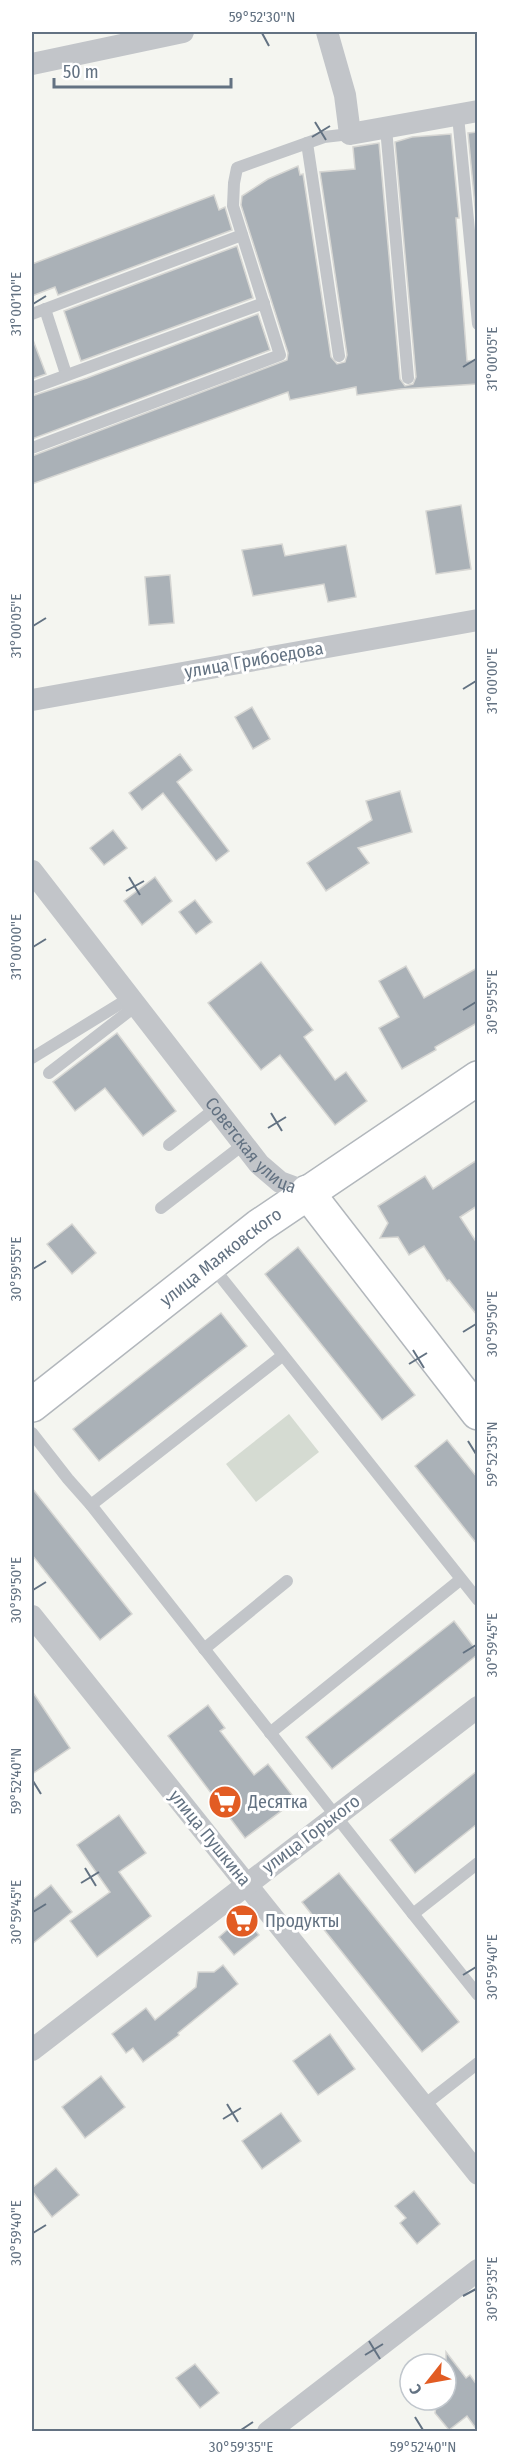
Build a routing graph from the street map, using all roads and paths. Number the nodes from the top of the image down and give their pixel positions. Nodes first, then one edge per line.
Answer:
1 (183, 32) edge
2 (327, 32) edge
3 (32, 64) edge
4 (468, 113) edge
5 (386, 128) junction
6 (350, 134) junction
7 (307, 143) junction
8 (242, 234) junction
9 (264, 303) junction
10 (45, 309) junction
11 (32, 314) edge
12 (477, 324) edge
13 (339, 357) dead end
14 (66, 374) junction
15 (408, 378) dead end
16 (32, 388) edge
17 (32, 448) edge
18 (477, 620) edge
19 (32, 700) edge
20 (32, 871) edge
21 (134, 1001) junction
22 (32, 1058) edge
23 (49, 1073) dead end
24 (477, 1078) edge
25 (216, 1108) junction
26 (244, 1144) junction
27 (169, 1145) dead end
28 (307, 1192) junction
29 (161, 1208) dead end
30 (209, 1263) junction
31 (282, 1356) junction
32 (32, 1405) edge
33 (477, 1413) edge
34 (32, 1433) edge
35 (91, 1505) junction
36 (460, 1580) junction
37 (287, 1581) dead end
38 (477, 1600) edge
39 (32, 1616) edge
40 (204, 1649) junction
41 (477, 1707) edge
42 (270, 1733) junction
43 (335, 1816) junction
44 (477, 1863) edge
45 (246, 1884) junction
46 (413, 1914) junction
47 (477, 1995) edge
48 (32, 2050) edge
49 (477, 2063) edge
50 (423, 2106) junction
51 (477, 2174) edge
52 (477, 2270) edge
53 (268, 2432) edge

1 - 3 street
2 - 6 street
4 - 5 street
4 - 12 lane
5 - 6 street
5 - 15 lane
6 - 7 lane
7 - 8 lane
7 - 13 lane
8 - 9 lane
8 - 10 lane
9 - 14 lane
9 - 17 lane
10 - 11 lane
10 - 14 lane
14 - 16 lane
18 - 19 street, улица Грибоедова
20 - 21 street, Советская улица
21 - 22 lane
21 - 23 lane
21 - 25 street, Советская улица
24 - 28 street, улица Маяковского
25 - 26 street, Советская улица
25 - 27 lane
26 - 28 street, Советская улица
26 - 29 lane
28 - 30 street, улица Маяковского
28 - 33 street, Советская улица
30 - 31 lane
30 - 32 street, улица Маяковского
31 - 35 lane
31 - 36 lane
34 - 35 lane
35 - 40 lane
36 - 38 lane
36 - 42 lane
37 - 40 lane
39 - 45 street, улица Пушкина
40 - 42 lane
41 - 43 street, улица Горького
42 - 43 lane
43 - 45 street, улица Горького
43 - 46 lane
44 - 46 lane
45 - 48 street, улица Горького
45 - 50 street, улица Пушкина
46 - 47 lane
49 - 50 lane
50 - 51 street, улица Пушкина
52 - 53 street

